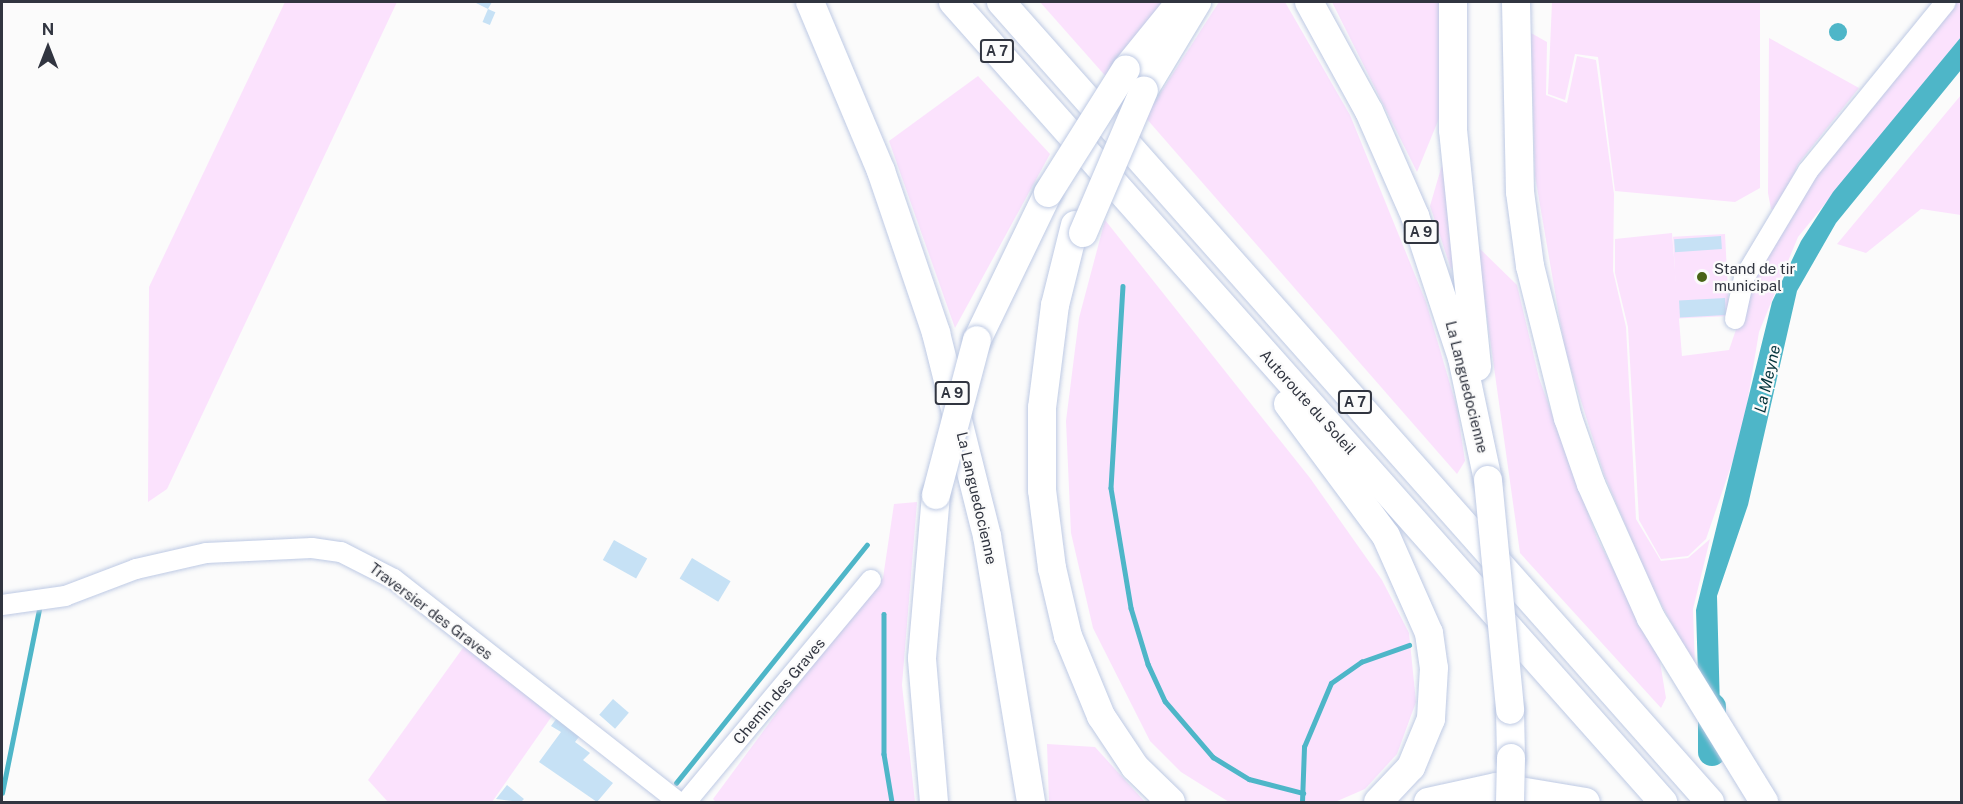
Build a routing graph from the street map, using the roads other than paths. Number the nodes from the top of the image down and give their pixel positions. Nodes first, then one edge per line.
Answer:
1 (810, 2) edge
2 (953, 2) edge
3 (1001, 2) edge
4 (1181, 2) edge
5 (1186, 2) edge
6 (1197, 2) edge
7 (1309, 2) edge
8 (1453, 2) edge
9 (1516, 2) edge
10 (1946, 2) edge
11 (1136, 81) junction
12 (1079, 229) junction
13 (1172, 248) junction
14 (1735, 319) dead end
15 (1488, 480) junction
16 (871, 580) dead end
17 (2, 605) edge
18 (678, 802) edge
19 (686, 802) edge
20 (934, 802) edge
21 (1031, 802) edge
22 (1171, 802) edge
23 (1191, 802) edge
24 (1378, 802) edge
25 (1428, 802) edge
26 (1510, 802) edge
27 (1586, 802) edge
28 (1664, 802) edge
29 (1710, 802) edge
30 (1764, 802) edge

1 - 21 highway, La Languedocienne / A 9
2 - 13 highway, Autoroute du Soleil / A 7
3 - 29 highway, A 7
4 - 11 highway
5 - 11 highway
6 - 11 highway
7 - 15 highway, La Languedocienne / A 9
8 - 15 highway
9 - 30 highway
10 - 14 street
11 - 12 highway
11 - 20 highway, bridge
12 - 22 highway
12 - 23 highway
13 - 24 highway
13 - 28 highway, Autoroute du Soleil / A 7
15 - 26 highway, La Languedocienne / A 9, bridge
16 - 19 street, Chemin des Graves
17 - 18 street, Traversier des Graves
25 - 27 highway

